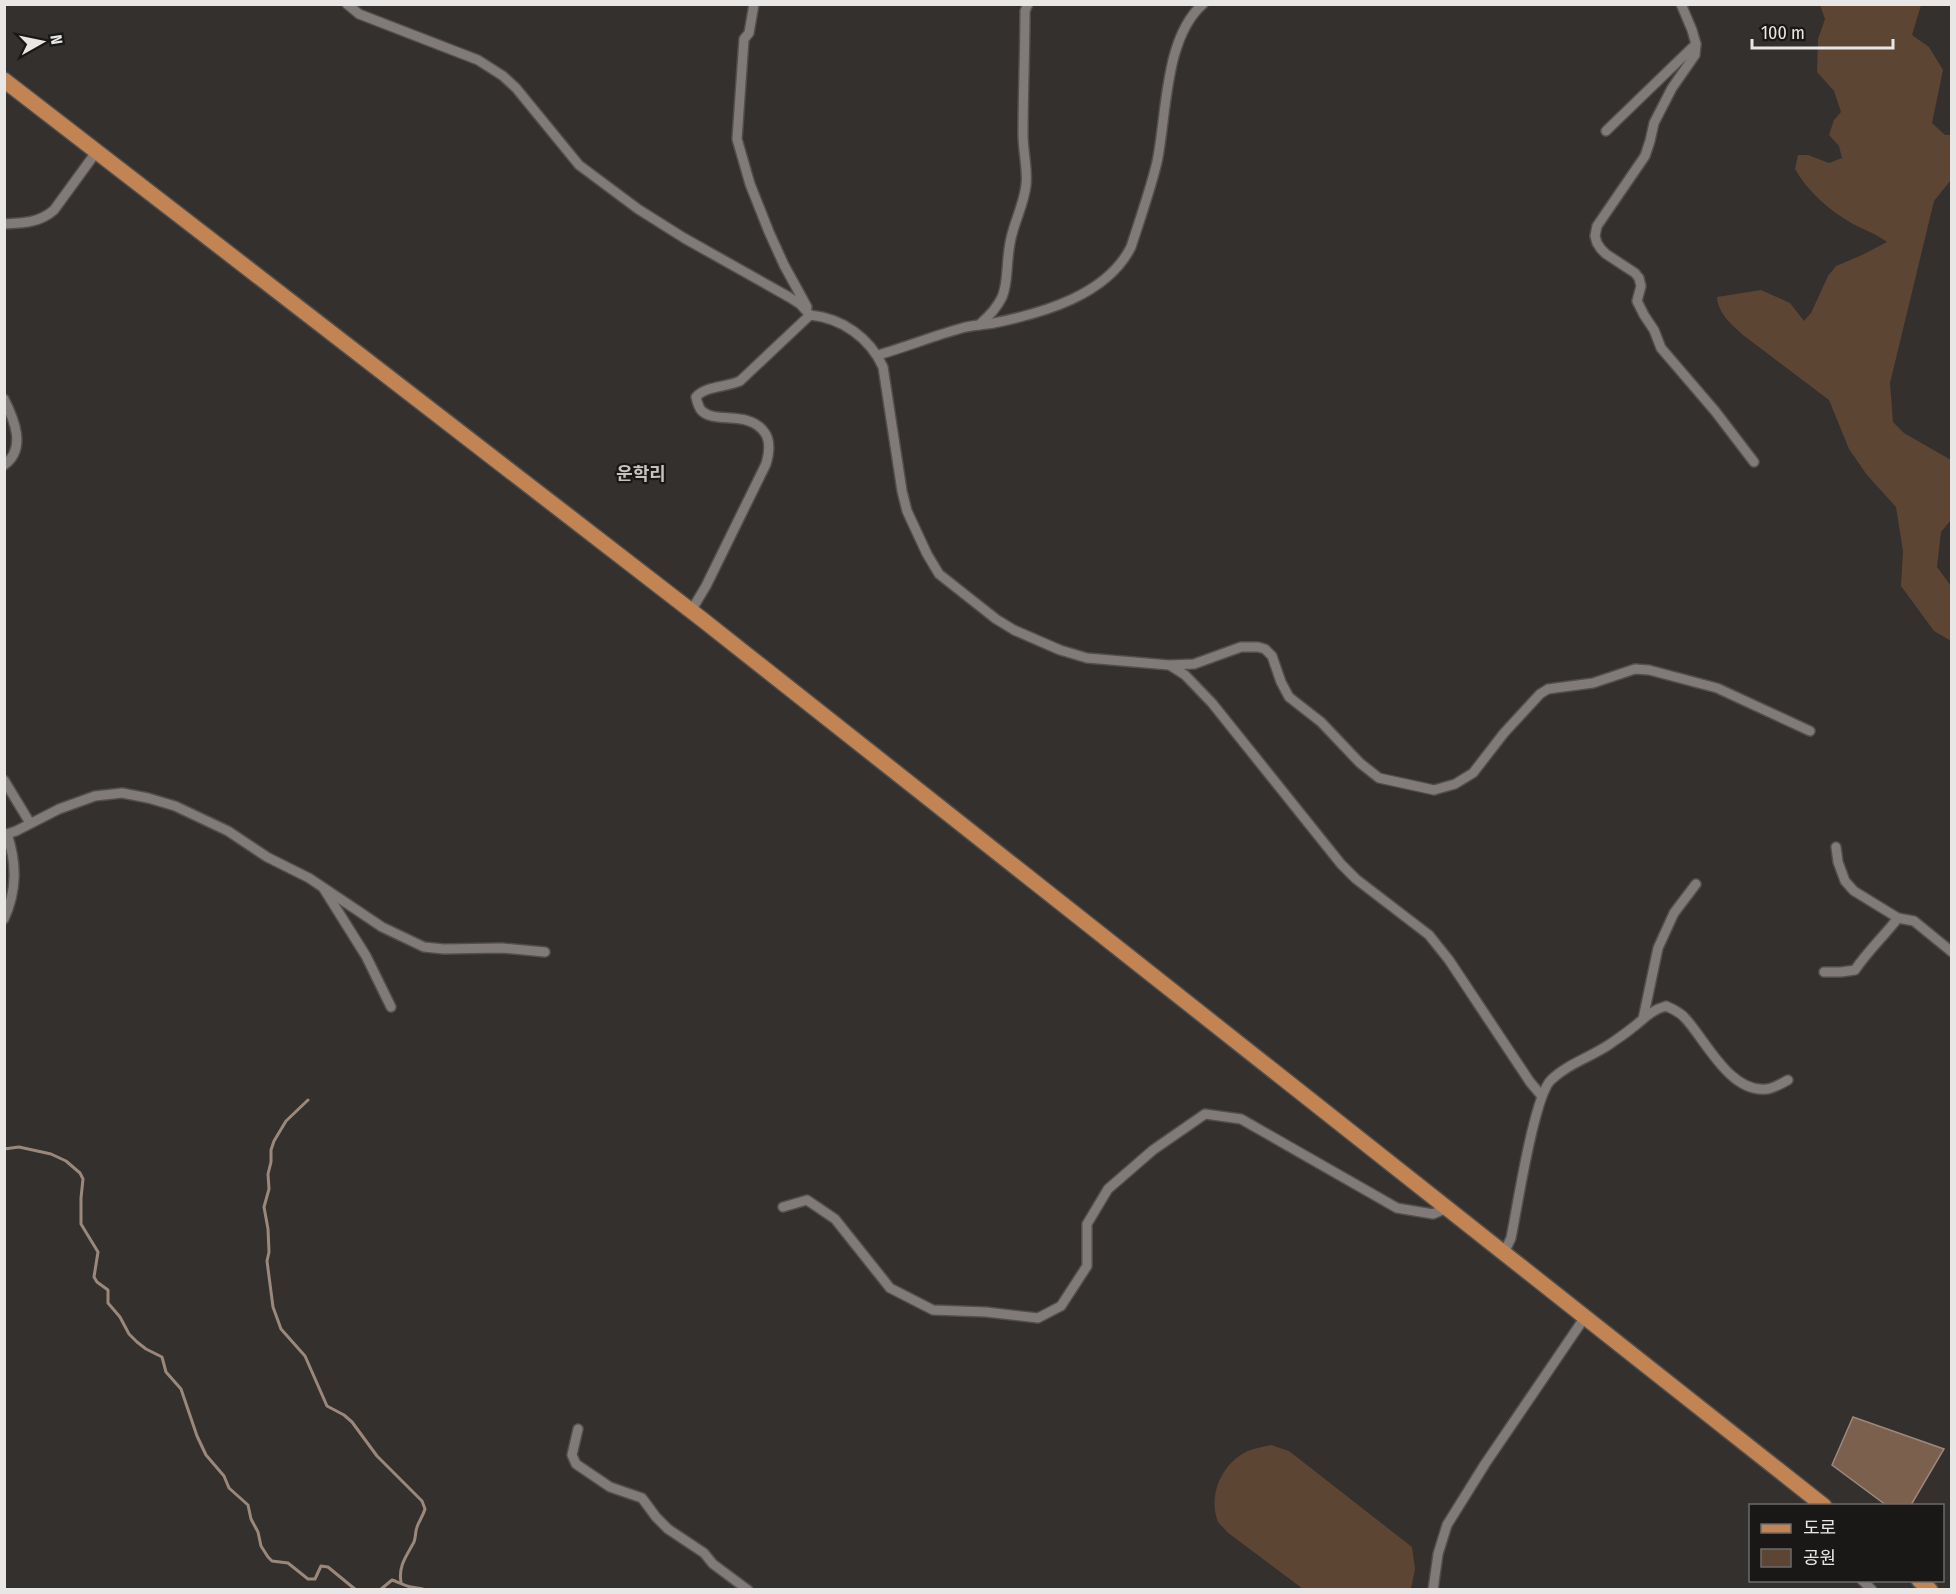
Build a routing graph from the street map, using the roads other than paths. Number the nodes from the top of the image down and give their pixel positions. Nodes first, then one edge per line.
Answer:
1 (347, 4) edge
2 (754, 4) edge
3 (1028, 4) edge
4 (1203, 4) edge
5 (1681, 4) edge
6 (1696, 44) junction
7 (4, 80) edge
8 (1606, 131) dead end
9 (97, 151) junction
10 (4, 224) edge
11 (810, 315) junction
12 (978, 325) junction
13 (878, 355) junction
14 (4, 399) edge
15 (1754, 462) dead end
16 (4, 465) edge
17 (691, 611) junction
18 (1169, 665) junction
19 (1810, 731) dead end
20 (4, 780) edge
21 (30, 823) junction
22 (6, 834) edge
23 (1836, 847) dead end
24 (1696, 884) dead end
25 (323, 887) junction
26 (1898, 918) junction
27 (4, 919) edge
28 (545, 952) dead end
29 (1952, 952) edge
30 (1824, 972) dead end
31 (391, 1007) dead end
32 (1643, 1019) junction
33 (1788, 1080) dead end
34 (1542, 1095) junction
35 (783, 1207) dead end
36 (1447, 1208) junction
37 (1504, 1252) junction
38 (1584, 1317) junction
39 (578, 1429) dead end
40 (1821, 1504) edge
41 (748, 1590) edge
42 (1433, 1590) edge

1 - 11 street
2 - 11 street
3 - 12 street
4 - 12 street
5 - 6 street
6 - 8 street
6 - 15 street
7 - 9 main road
9 - 10 street
9 - 17 main road
11 - 13 street
11 - 17 street
12 - 13 street
13 - 18 street
14 - 16 street
17 - 36 main road
18 - 19 street
18 - 34 street
20 - 21 street
21 - 22 street
21 - 25 street
22 - 27 street
23 - 26 street
24 - 32 street
25 - 28 street
25 - 31 street
26 - 29 street
26 - 30 street
32 - 33 street
32 - 34 street
34 - 37 street
35 - 36 street
36 - 37 main road
37 - 38 main road
38 - 40 main road
38 - 42 street
39 - 41 street

